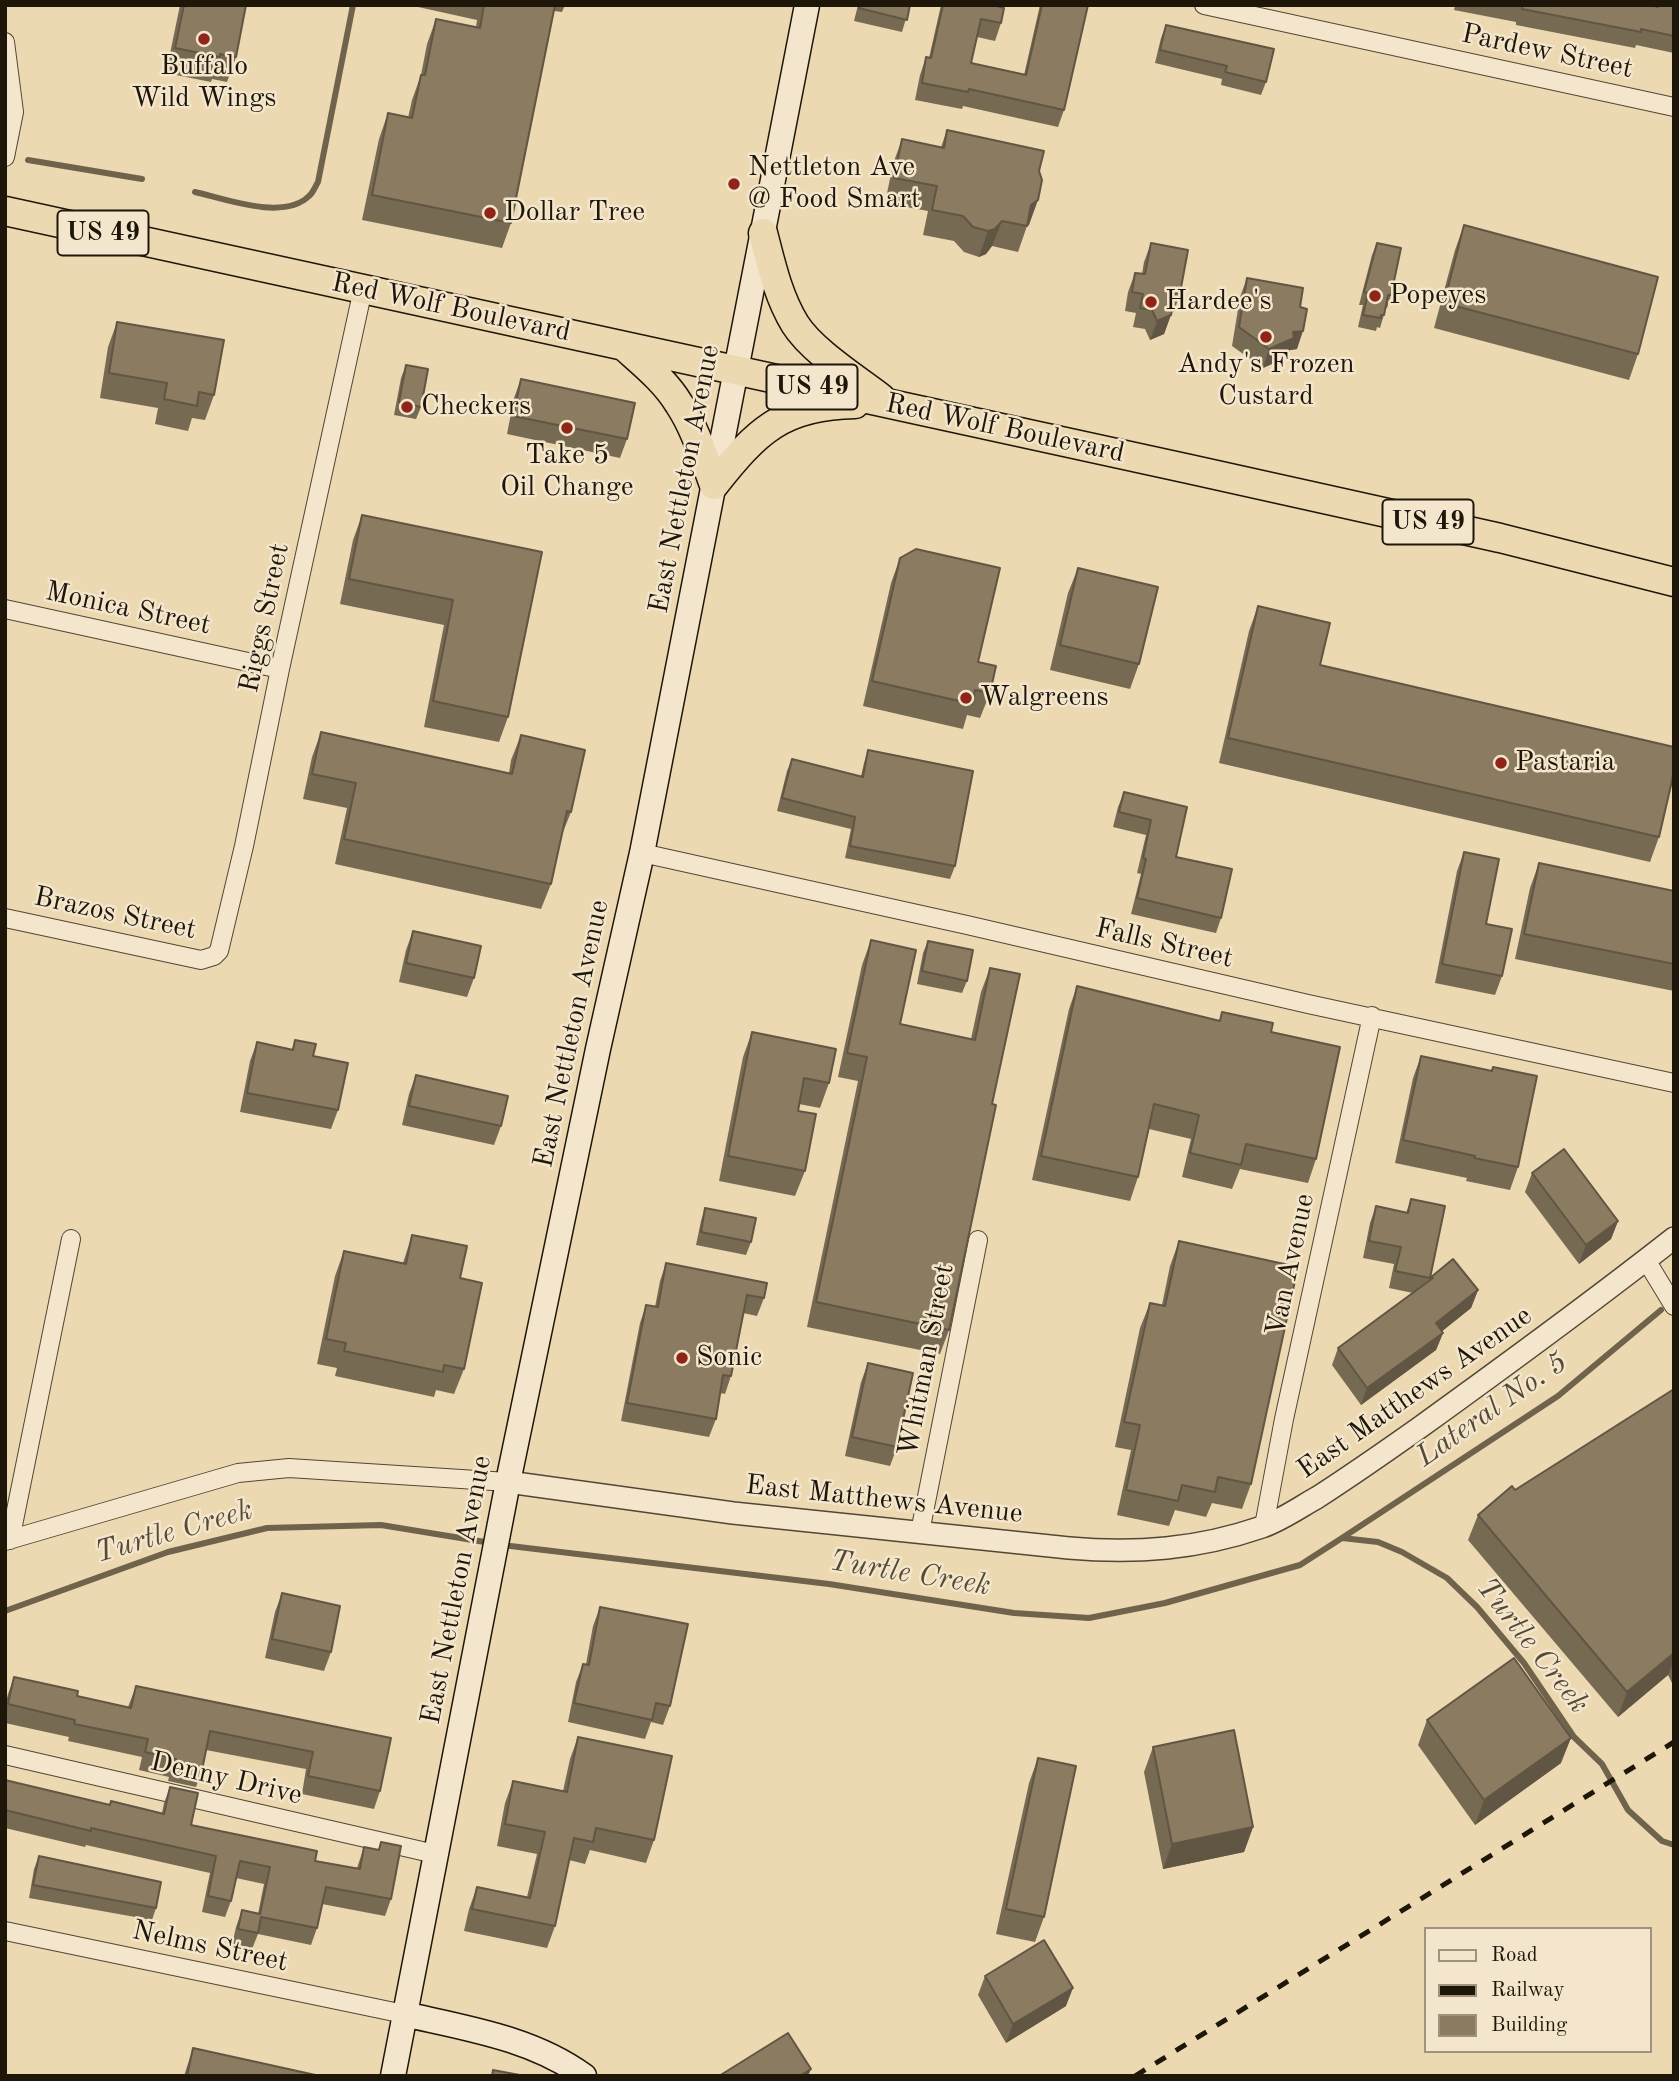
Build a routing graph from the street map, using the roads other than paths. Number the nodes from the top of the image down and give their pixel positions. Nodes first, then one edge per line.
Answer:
1 (807, 5) edge
2 (1204, 5) edge
3 (5, 42) edge
4 (1674, 107) edge
5 (5, 157) edge
6 (5, 212) edge
7 (763, 233) junction
8 (363, 289) junction
9 (624, 346) junction
10 (736, 370) junction
11 (889, 404) junction
12 (714, 485) junction
13 (1674, 582) edge
14 (5, 609) edge
15 (280, 669) junction
16 (642, 853) junction
17 (5, 918) edge
18 (214, 956) joint
19 (1372, 1017) junction
20 (1674, 1083) edge
21 (1674, 1238) edge
22 (71, 1239) dead end
23 (978, 1240) dead end
24 (1646, 1260) junction
25 (1674, 1306) edge
26 (508, 1482) junction
27 (1264, 1527) junction
28 (920, 1532) junction
29 (8, 1540) edge
30 (5, 1755) edge
31 (435, 1854) junction
32 (5, 1931) edge
33 (404, 2014) junction
34 (393, 2076) edge
35 (584, 2076) edge

1 - 7 main road, East Nettleton Avenue
2 - 4 street, Pardew Street
3 - 5 street
6 - 8 highway, Red Wolf Boulevard / US 49
7 - 10 main road, East Nettleton Avenue
7 - 11 highway
8 - 9 highway, Red Wolf Boulevard / US 49
8 - 15 street, Riggs Street
9 - 10 highway, Red Wolf Boulevard / US 49
9 - 12 highway
10 - 11 highway, Red Wolf Boulevard / US 49
10 - 12 main road, East Nettleton Avenue
11 - 12 highway
11 - 13 highway, Red Wolf Boulevard / US 49
12 - 16 main road, East Nettleton Avenue
14 - 15 street, Monica Street
15 - 18 street, Riggs Street
16 - 19 street, Falls Street
16 - 26 main road, East Nettleton Avenue
17 - 18 street, Brazos Street
19 - 20 street, Falls Street
19 - 27 street, Van Avenue
21 - 24 street, East Matthews Avenue
22 - 29 street
23 - 28 street, Whitman Street
24 - 25 street
24 - 27 street, East Matthews Avenue
26 - 28 street, East Matthews Avenue
26 - 29 street, East Matthews Avenue
26 - 31 main road, East Nettleton Avenue
27 - 28 street, East Matthews Avenue
30 - 31 street, Denny Drive
31 - 33 main road, East Nettleton Avenue
32 - 33 street, Nelms Street
33 - 34 main road, East Nettleton Avenue
33 - 35 main road

